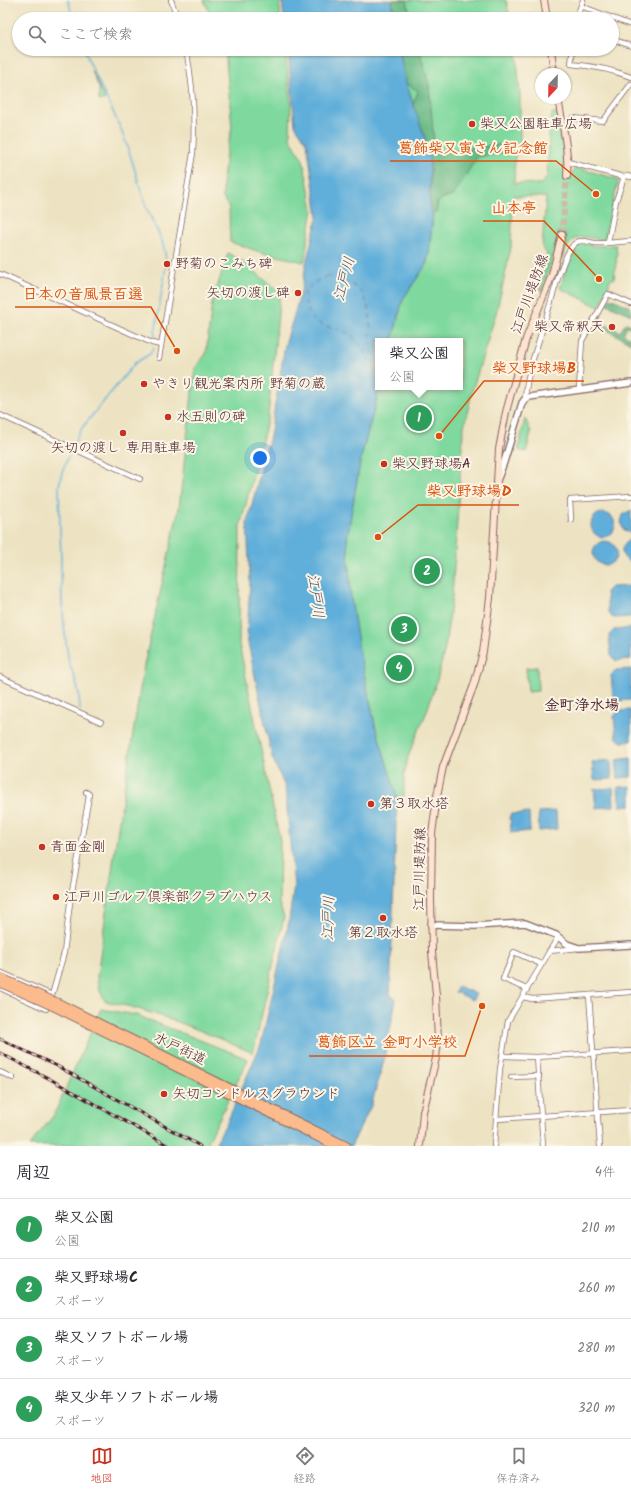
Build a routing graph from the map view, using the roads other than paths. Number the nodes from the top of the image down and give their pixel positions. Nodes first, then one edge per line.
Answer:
1 (171, 0) edge
2 (544, 0) edge
3 (583, 0) edge
4 (581, 6) junction
5 (175, 12) edge
6 (546, 12) edge
7 (579, 12) edge
8 (597, 12) edge
9 (619, 20) edge
10 (631, 25) edge
11 (619, 42) edge
12 (631, 46) edge
13 (187, 56) edge
14 (552, 56) edge
15 (572, 56) edge
16 (553, 68) edge
17 (631, 77) edge
18 (631, 84) edge
19 (559, 104) edge
20 (573, 118) dead end
21 (568, 162) junction
22 (567, 176) tunnel mouth
23 (624, 177) junction
24 (631, 177) edge
25 (562, 234) tunnel mouth
26 (631, 241) edge
27 (608, 242) junction
28 (0, 274) edge
29 (631, 304) edge
30 (161, 345) junction
31 (159, 358) dead end
32 (631, 383) edge
33 (579, 390) junction
34 (525, 399) junction
35 (0, 415) edge
36 (140, 479) dead end
37 (498, 479) junction
38 (631, 496) edge
39 (571, 520) dead end
40 (0, 677) edge
41 (101, 722) dead end
42 (86, 792) dead end
43 (431, 925) junction
44 (558, 937) junction
45 (631, 945) edge
46 (579, 948) junction
47 (549, 951) junction
48 (541, 964) junction
49 (0, 972) edge
50 (0, 977) edge
51 (0, 983) edge
52 (0, 988) edge
53 (527, 990) junction
54 (631, 992) edge
55 (589, 995) junction
56 (523, 997) junction
57 (58, 1006) junction
58 (46, 1009) dead end
59 (75, 1014) junction
60 (631, 1051) edge
61 (593, 1053) junction
62 (502, 1056) junction
63 (537, 1057) junction
64 (0, 1072) edge
65 (538, 1076) junction
66 (13, 1078) dead end
67 (511, 1078) dead end
68 (631, 1110) edge
69 (597, 1112) junction
70 (542, 1116) junction
71 (497, 1119) junction
72 (334, 1146) edge
73 (347, 1146) edge
74 (420, 1146) edge
75 (494, 1146) edge
76 (543, 1146) edge
77 (600, 1146) edge

1 - 5 street
2 - 6 main road
3 - 4 street
4 - 7 street
4 - 8 street
9 - 10 street
11 - 12 street
13 - 30 street
14 - 16 main road
15 - 17 street
18 - 20 street
19 - 21 main road
21 - 22 main road
21 - 23 street
23 - 24 street
23 - 27 street
25 - 37 main road, 江戸川堤防線
26 - 27 street
27 - 34 street
28 - 30 street
29 - 33 street
30 - 31 street
32 - 33 street
33 - 34 street
34 - 37 street, 江戸川堤防線
35 - 36 street
37 - 43 main road, 江戸川堤防線
38 - 39 street
40 - 41 street
42 - 49 street
43 - 44 street
43 - 74 main road, 江戸川堤防線
44 - 46 street
44 - 47 street
45 - 46 street
46 - 47 street
47 - 48 street
48 - 53 street
48 - 53 street
50 - 57 highway, 水戸街道, bridge
51 - 57 highway, 水戸街道, bridge
52 - 58 street
53 - 56 street
54 - 55 street
55 - 56 street
55 - 61 street
56 - 62 street
57 - 59 highway, 水戸街道
59 - 72 highway, 水戸街道
59 - 73 highway, 水戸街道
60 - 61 street
61 - 63 street
61 - 69 street
62 - 63 street
62 - 71 street
63 - 65 street
64 - 66 street
65 - 67 street
65 - 70 street
68 - 69 street
69 - 70 street
69 - 77 street
70 - 71 street
70 - 76 street
71 - 75 street

